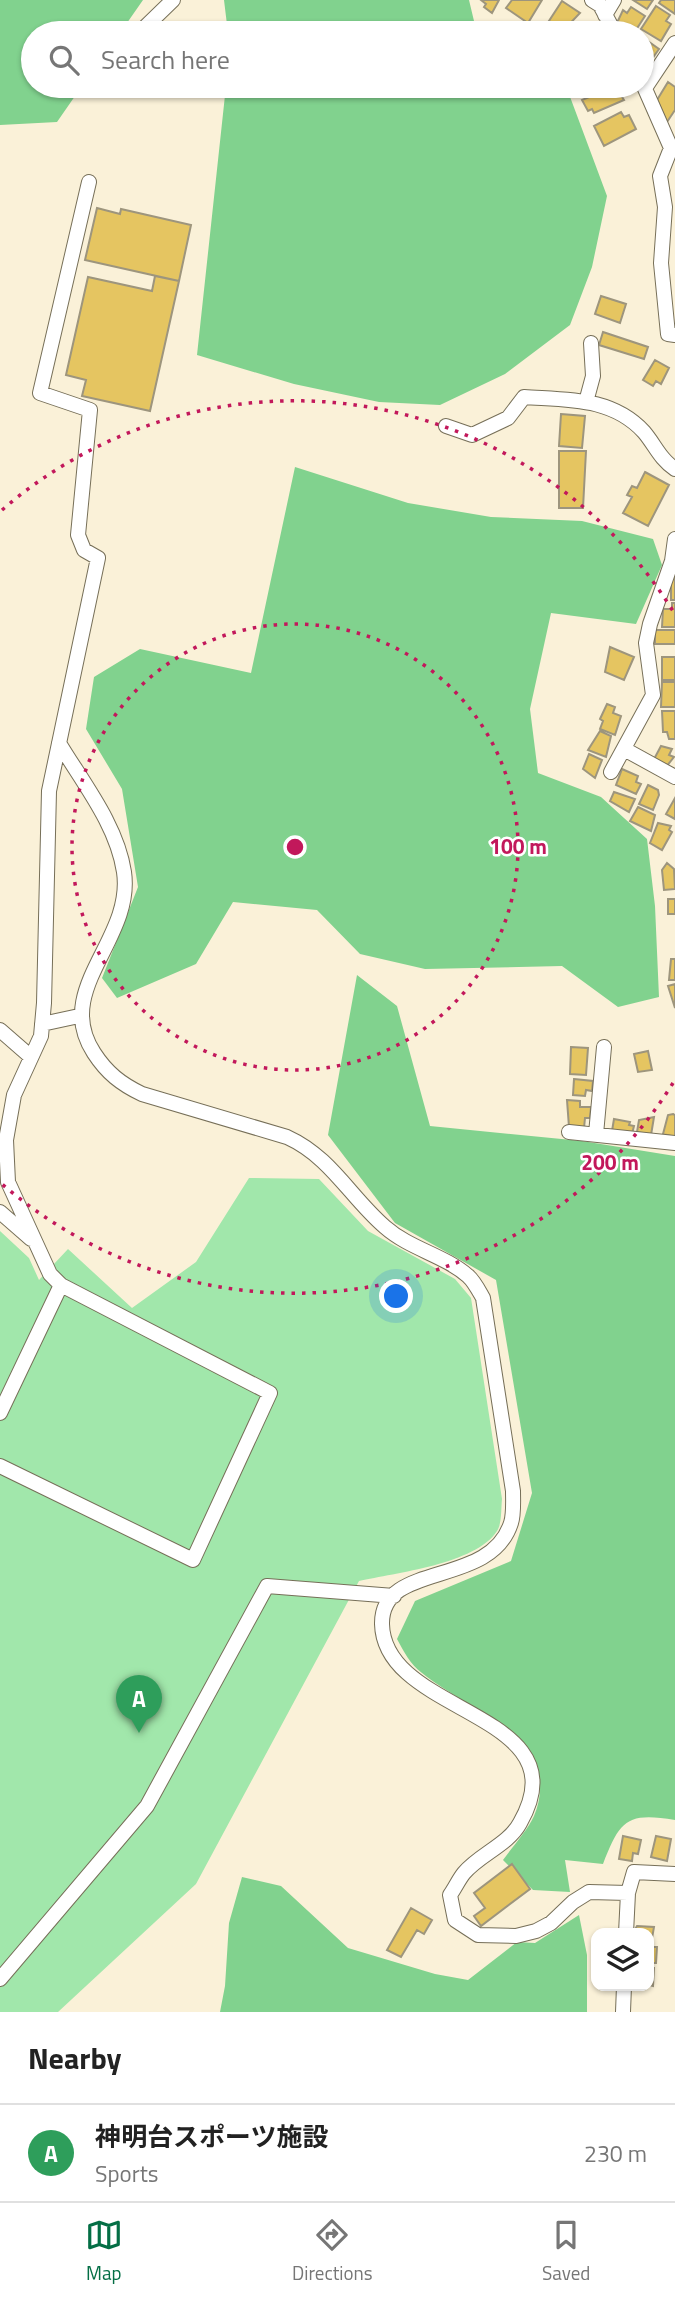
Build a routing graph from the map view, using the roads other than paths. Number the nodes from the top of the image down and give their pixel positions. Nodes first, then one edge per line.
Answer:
1 (173, 0) edge
2 (592, 0) edge
3 (614, 0) edge
4 (605, 15) junction
5 (151, 21) edge
6 (608, 21) edge
7 (675, 43) edge
8 (654, 71) edge
9 (649, 98) edge
10 (673, 148) edge
11 (89, 182) dead end
12 (675, 335) edge
13 (592, 343) dead end
14 (586, 402) junction
15 (446, 426) dead end
16 (675, 469) edge
17 (675, 539) edge
18 (59, 743) junction
19 (624, 749) junction
20 (611, 772) dead end
21 (675, 777) edge
22 (79, 1016) junction
23 (42, 1024) junction
24 (0, 1030) edge
25 (604, 1047) dead end
26 (31, 1057) junction
27 (569, 1132) dead end
28 (596, 1134) junction
29 (675, 1143) edge
30 (0, 1212) edge
31 (36, 1244) junction
32 (61, 1285) junction
33 (0, 1413) edge
34 (0, 1466) edge
35 (394, 1596) junction
36 (675, 1874) edge
37 (628, 1893) junction
38 (626, 1928) edge
39 (0, 1979) edge
40 (624, 1991) edge
41 (623, 2012) edge

1 - 5 street
2 - 4 street
3 - 4 street
4 - 6 street
7 - 8 street
9 - 10 street
10 - 12 street
11 - 18 street
13 - 14 street
14 - 15 street
14 - 16 street
17 - 19 street
18 - 22 street
18 - 23 street
19 - 20 street
19 - 21 street
22 - 23 street
22 - 35 street
23 - 26 street
24 - 26 street
25 - 28 street
26 - 31 street
27 - 28 street
28 - 29 street
30 - 31 street
31 - 32 street
32 - 33 street
32 - 34 street
35 - 37 street
35 - 39 street
36 - 37 street
37 - 38 street
40 - 41 street

